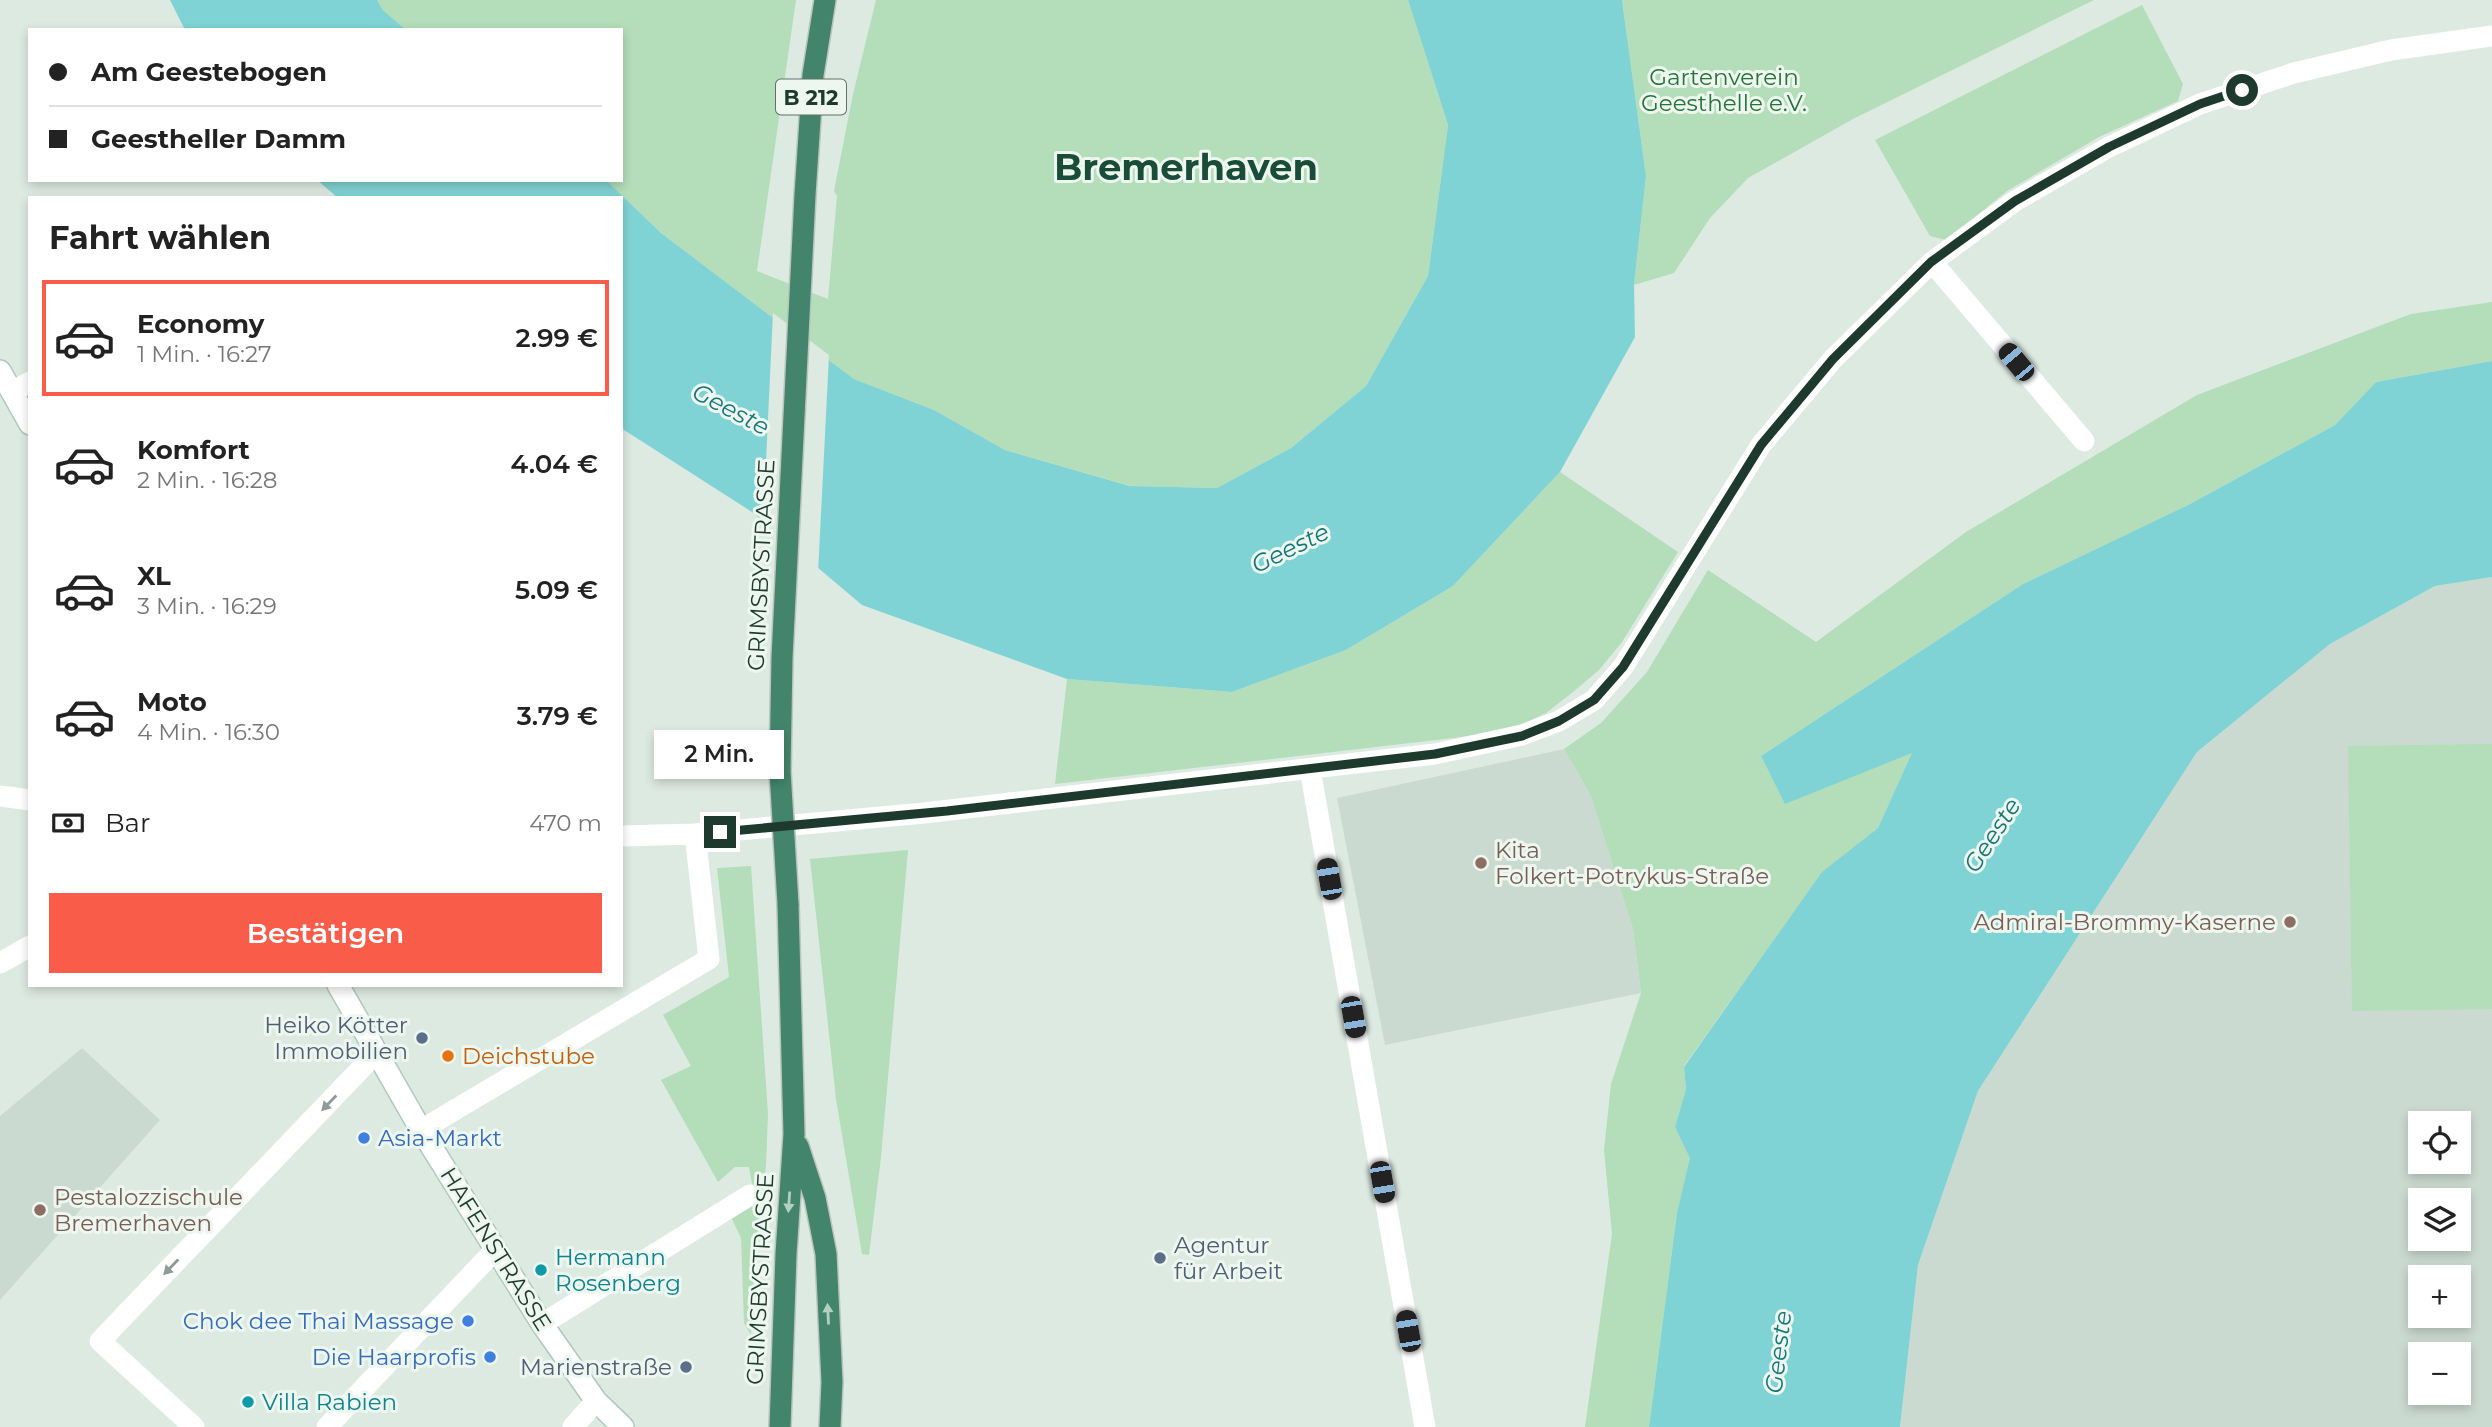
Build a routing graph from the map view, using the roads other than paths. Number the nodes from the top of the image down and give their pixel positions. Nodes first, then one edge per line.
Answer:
1 (825, 0) edge
2 (2492, 36) edge
3 (1931, 262) junction
4 (0, 371) edge
5 (21, 387) edge
6 (28, 416) edge
7 (2084, 441) dead end
8 (1310, 769) junction
9 (0, 796) edge
10 (28, 800) edge
11 (695, 834) junction
12 (623, 836) edge
13 (28, 947) edge
14 (0, 963) edge
15 (339, 987) edge
16 (376, 1053) junction
17 (421, 1130) junction
18 (794, 1134) junction
19 (750, 1195) dead end
20 (495, 1250) junction
21 (542, 1324) junction
22 (596, 1401) junction
23 (194, 1427) edge
24 (327, 1427) edge
25 (573, 1427) edge
26 (600, 1427) edge
27 (623, 1427) edge
28 (780, 1427) edge
29 (830, 1427) edge
30 (1425, 1427) edge

1 - 18 highway, GRIMSBYSTRASSE / B 212, bridge
2 - 3 street
3 - 7 street
3 - 8 street
4 - 5 street
5 - 6 street
8 - 11 street
8 - 30 street
9 - 10 street
11 - 12 street
11 - 17 street
13 - 14 street
15 - 16 street, HAFENSTRASSE
16 - 17 street, HAFENSTRASSE
16 -> 23 street
17 - 20 street, HAFENSTRASSE
18 -> 28 highway, GRIMSBYSTRASSE
29 -> 18 highway, GRIMSBYSTRASSE
19 - 21 street
20 - 21 street, HAFENSTRASSE
20 - 24 street
21 - 22 street, HAFENSTRASSE
22 - 25 street
22 - 26 street, HAFENSTRASSE
22 - 27 street, HAFENSTRASSE

